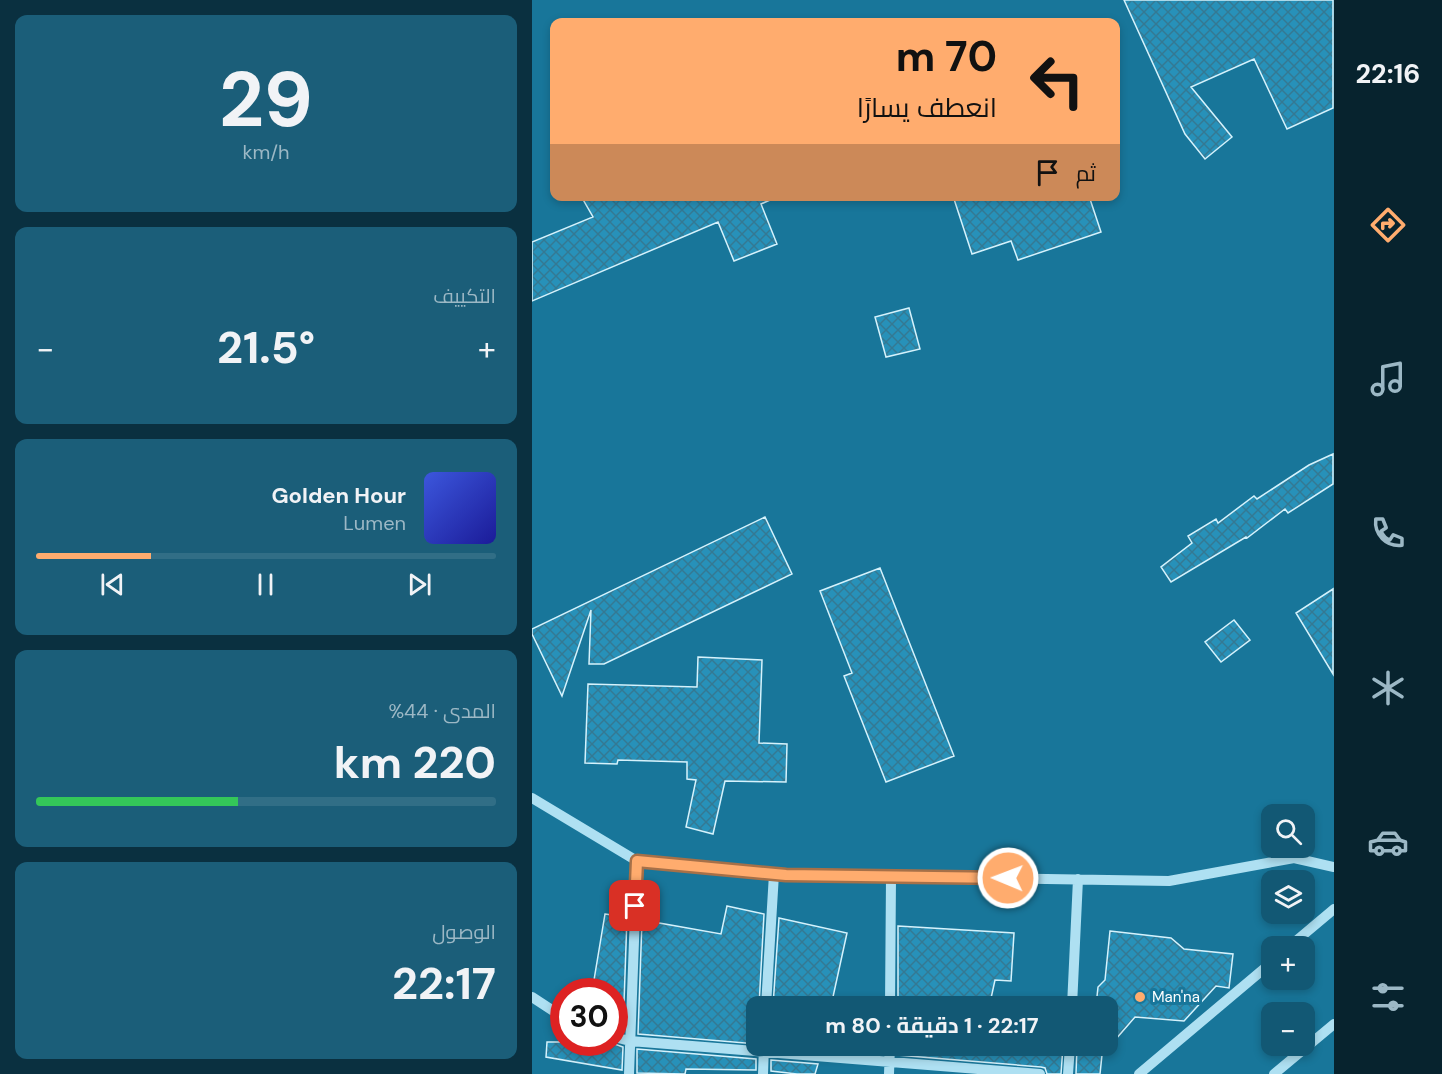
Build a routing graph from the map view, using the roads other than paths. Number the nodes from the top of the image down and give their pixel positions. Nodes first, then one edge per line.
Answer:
1 (532, 798) edge
2 (637, 861) junction
3 (1333, 867) edge
4 (774, 874) junction
5 (891, 877) junction
6 (1078, 879) junction
7 (1333, 909) edge
8 (1302, 936) edge
9 (1261, 971) edge
10 (767, 996) edge
11 (890, 996) edge
12 (1072, 996) edge
13 (532, 997) edge
14 (550, 1009) edge
15 (1333, 1024) edge
16 (630, 1041) junction
17 (746, 1048) edge
18 (764, 1056) edge
19 (832, 1056) edge
20 (890, 1056) edge
21 (1069, 1056) edge
22 (890, 1062) junction
23 (629, 1074) edge
24 (763, 1074) edge
25 (889, 1074) edge
26 (1040, 1074) edge
27 (1068, 1074) edge
28 (1139, 1074) edge
29 (1274, 1074) edge

1 - 2 street
2 - 4 street
2 - 16 street
3 - 6 street
4 - 5 street
4 - 10 street
5 - 6 street
5 - 11 street
6 - 12 street
7 - 8 street
9 - 28 street
13 - 14 street
15 - 29 street
16 - 17 street
16 - 23 street
18 - 24 street
19 - 22 street
20 - 22 street
21 - 27 street
22 - 25 street
22 - 26 street

